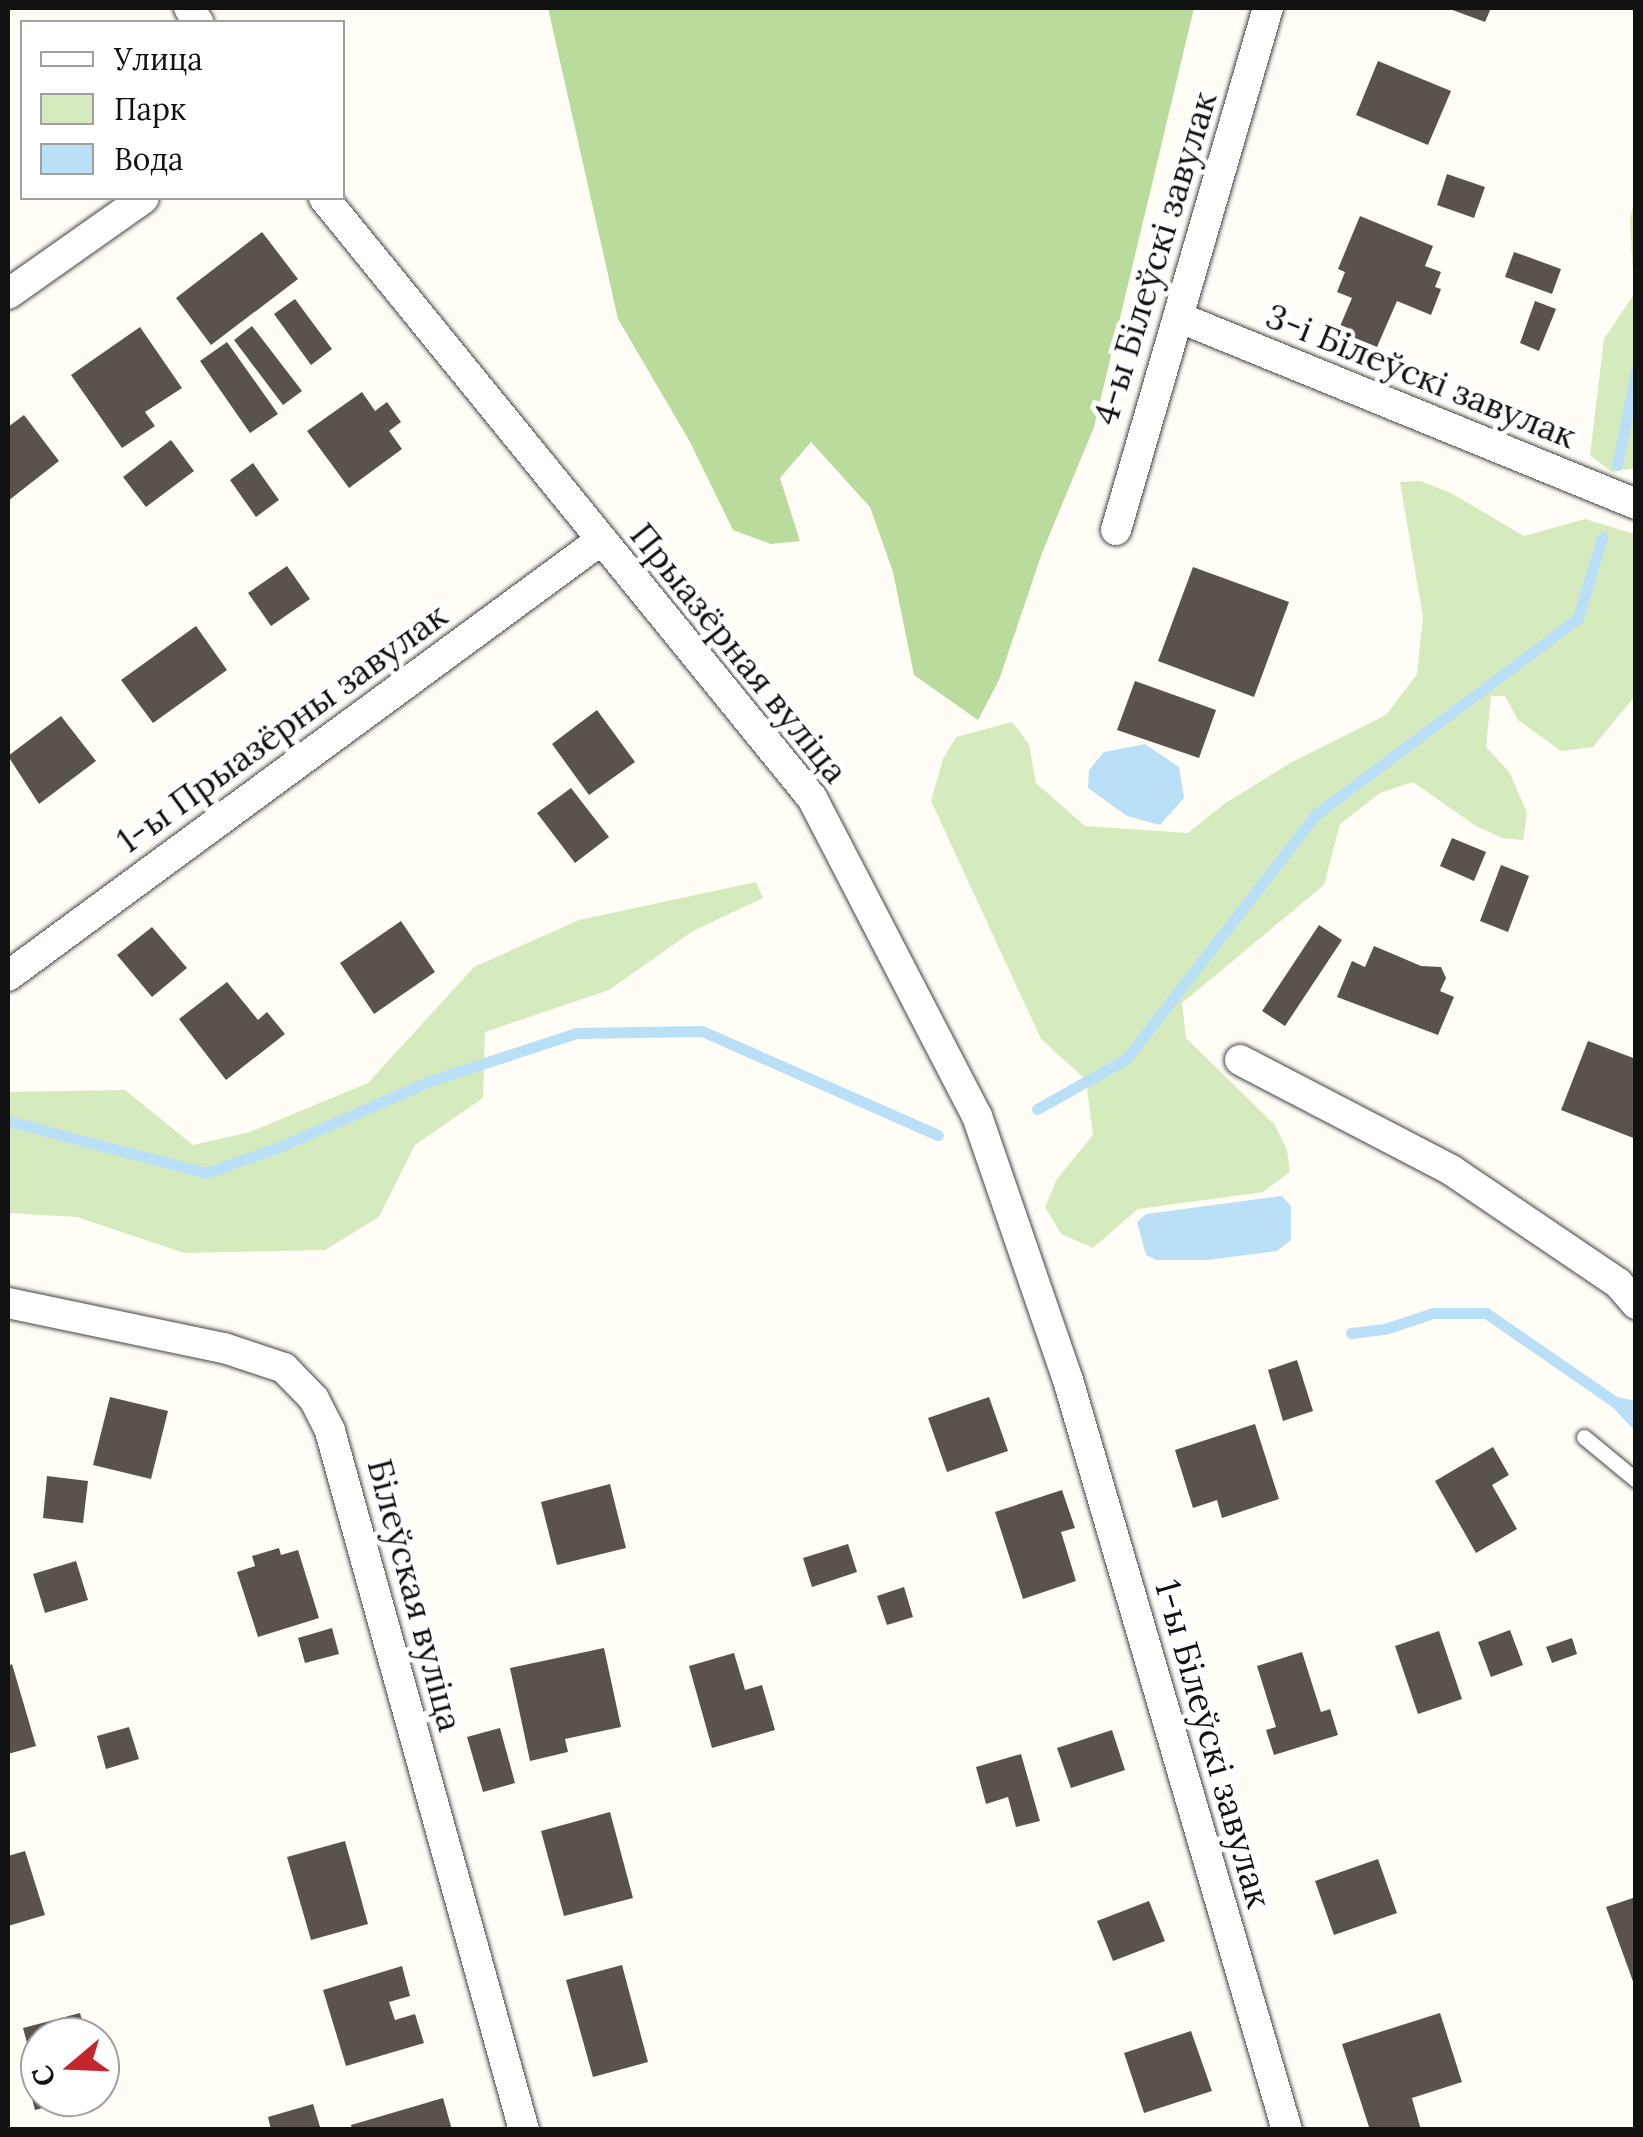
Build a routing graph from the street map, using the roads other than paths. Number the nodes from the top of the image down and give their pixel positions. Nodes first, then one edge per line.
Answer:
1 (1268, 8) edge
2 (141, 200) edge
3 (326, 200) edge
4 (8, 294) edge
5 (1178, 317) junction
6 (1636, 504) edge
7 (1116, 530) dead end
8 (601, 540) junction
9 (8, 976) edge
10 (1240, 1060) dead end
11 (8, 1304) edge
12 (1636, 1304) edge
13 (1068, 1380) joint
14 (1584, 1437) dead end
15 (1636, 1480) edge
16 (524, 2130) edge
17 (1287, 2130) edge

1 - 5 street, 4-ы Білеўскі завулак
2 - 4 street
3 - 8 street, Прыазёрная вуліца
5 - 6 street, 3-і Білеўскі завулак
5 - 7 street, 4-ы Білеўскі завулак
8 - 9 street, 1-ы Прыазёрны завулак
8 - 13 street, Прыазёрная вуліца
10 - 12 street
11 - 16 street, Білеўская вуліца
13 - 17 street, 1-ы Білеўскі завулак
14 - 15 lane

